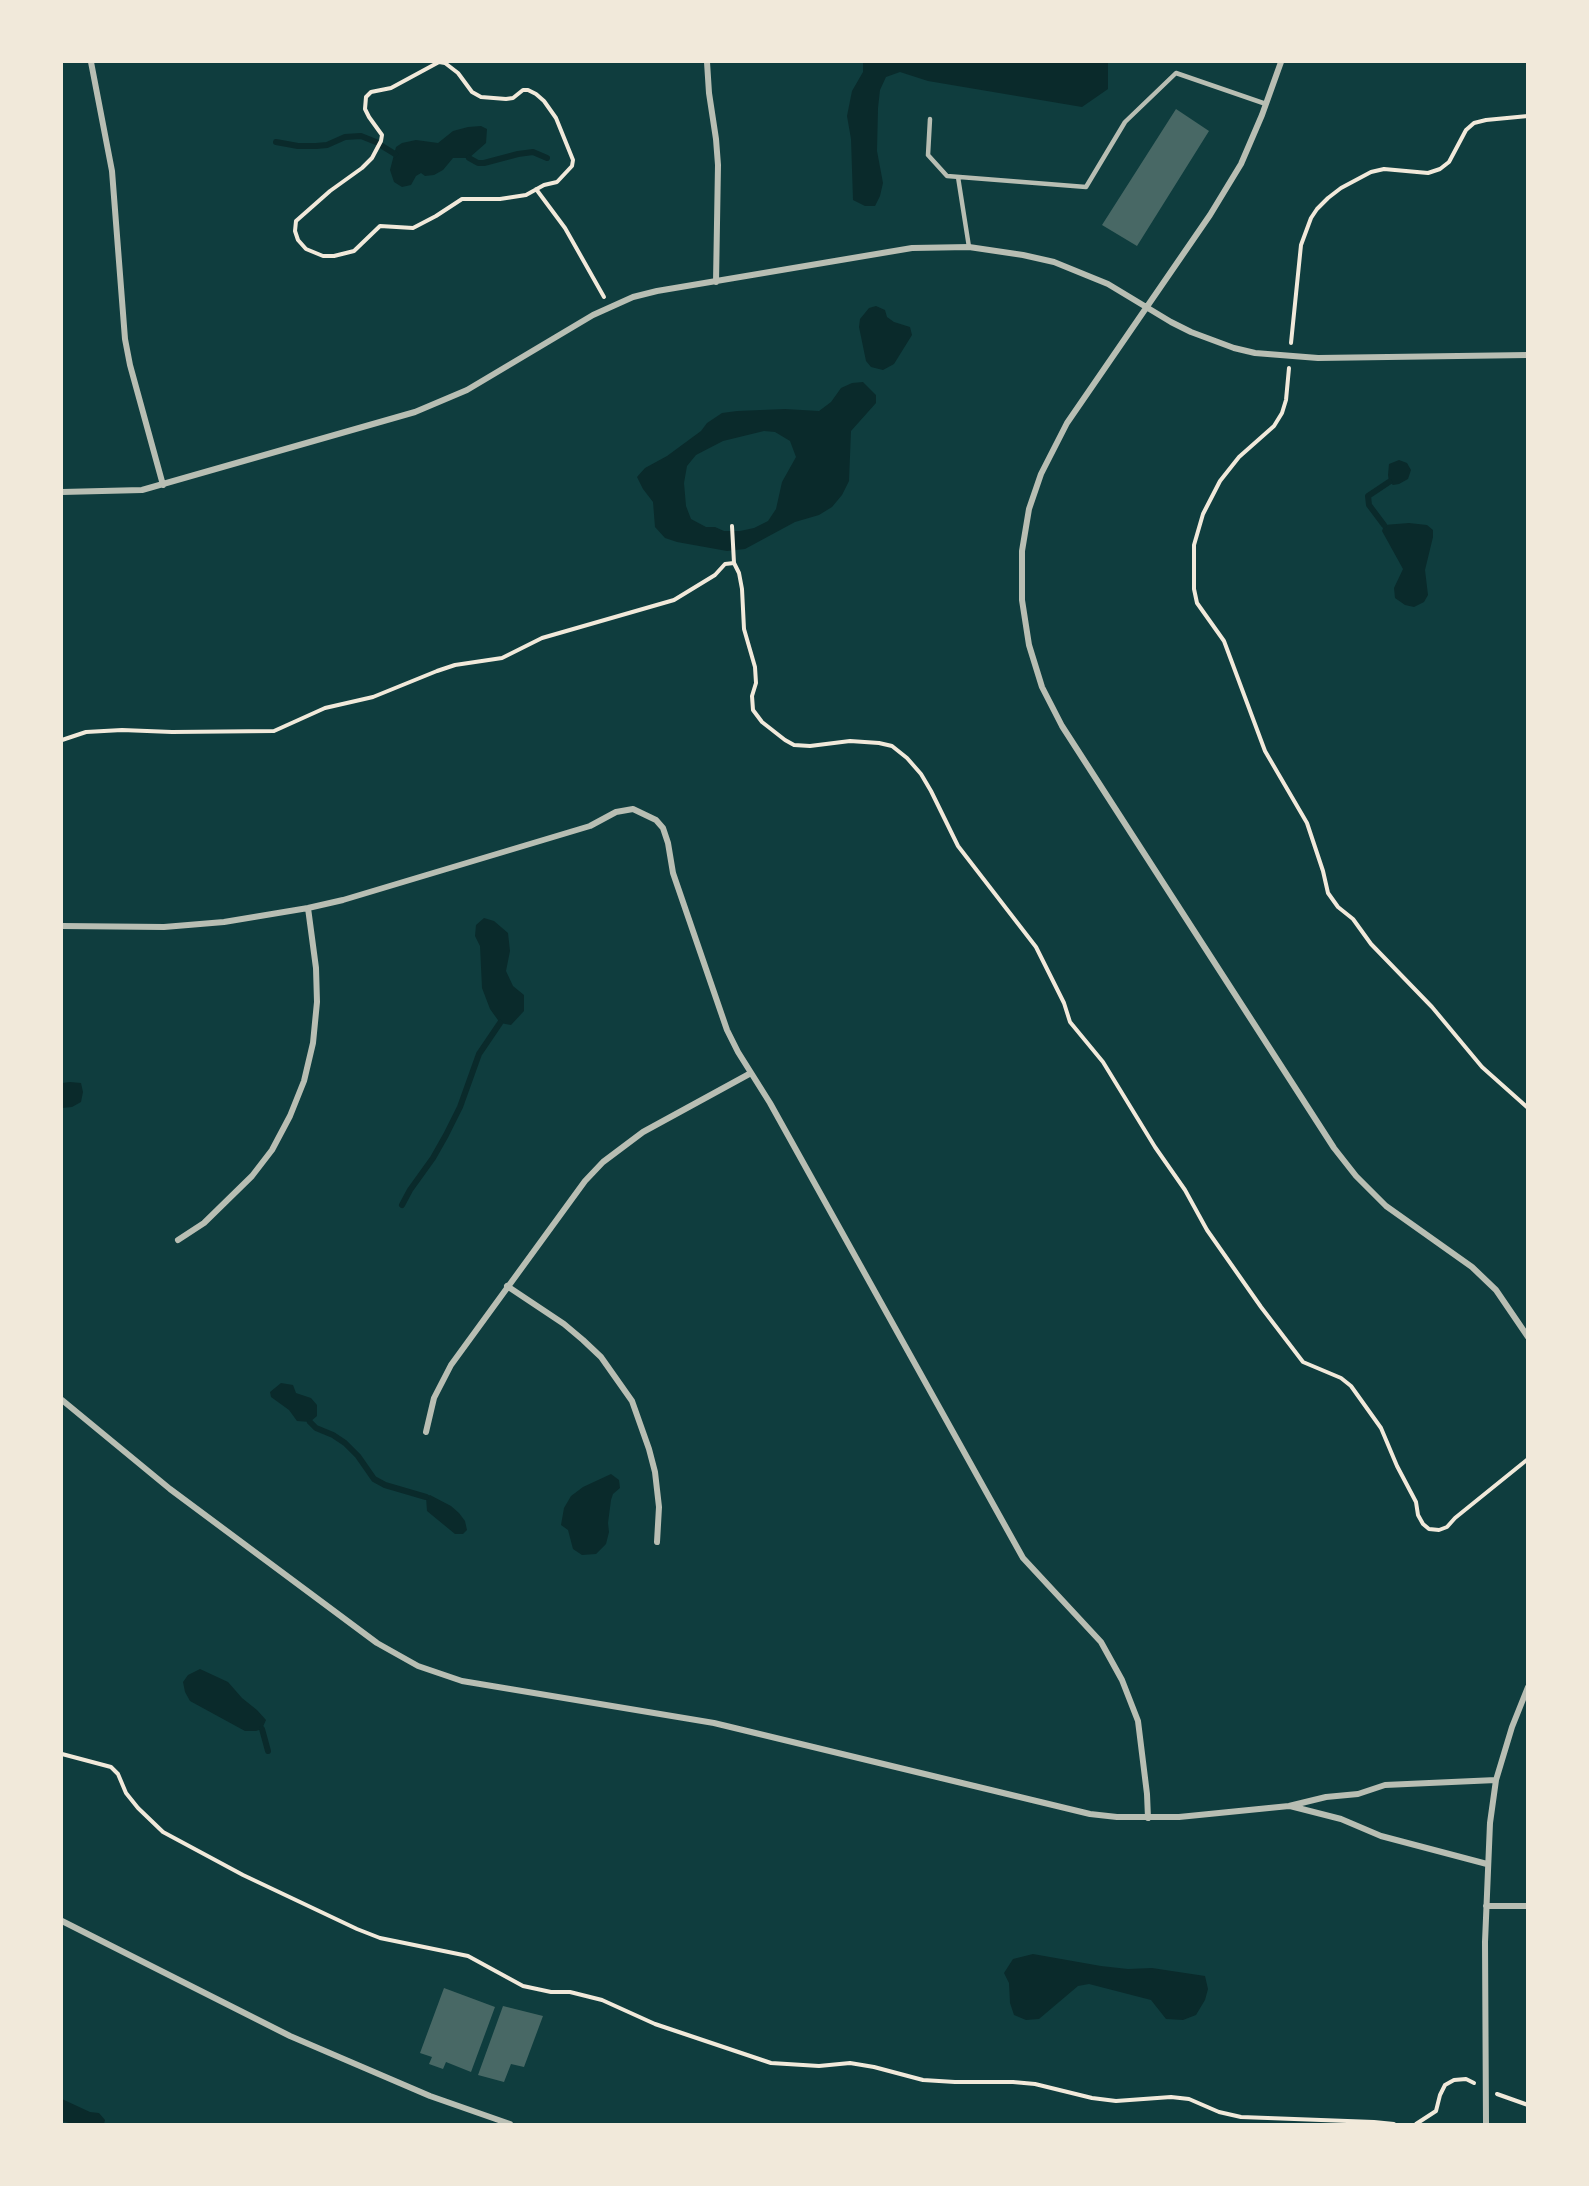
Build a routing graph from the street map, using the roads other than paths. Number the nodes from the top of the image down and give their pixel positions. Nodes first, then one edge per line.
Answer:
1 (91, 62) edge
2 (707, 62) edge
3 (1281, 62) edge
4 (1266, 104) junction
5 (930, 119) dead end
6 (958, 177) junction
7 (969, 247) junction
8 (716, 282) junction
9 (1147, 307) junction
10 (1527, 355) edge
11 (163, 485) junction
12 (62, 492) edge
13 (308, 908) junction
14 (62, 926) edge
15 (751, 1073) junction
16 (178, 1240) dead end
17 (507, 1286) junction
18 (1527, 1337) edge
19 (62, 1400) edge
20 (426, 1432) dead end
21 (657, 1542) dead end
22 (1527, 1687) edge
23 (1496, 1780) junction
24 (1289, 1806) junction
25 (1148, 1818) junction
26 (1487, 1864) junction
27 (1486, 1906) junction
28 (1527, 1906) edge
29 (62, 1921) edge
30 (510, 2124) edge
31 (1486, 2124) edge

1 - 11 street
2 - 8 street
3 - 4 street
4 - 6 lane
4 - 9 street
5 - 6 lane
6 - 7 lane
7 - 8 street
7 - 9 street
8 - 11 street
9 - 10 street
9 - 18 street
11 - 12 street
13 - 14 street
13 - 15 street
13 - 16 street
15 - 17 street
15 - 25 street
17 - 20 street
17 - 21 street
19 - 25 street
22 - 23 street
23 - 24 street
23 - 26 street
24 - 25 street
24 - 26 street
26 - 27 street
27 - 28 street
27 - 31 street
29 - 30 street

